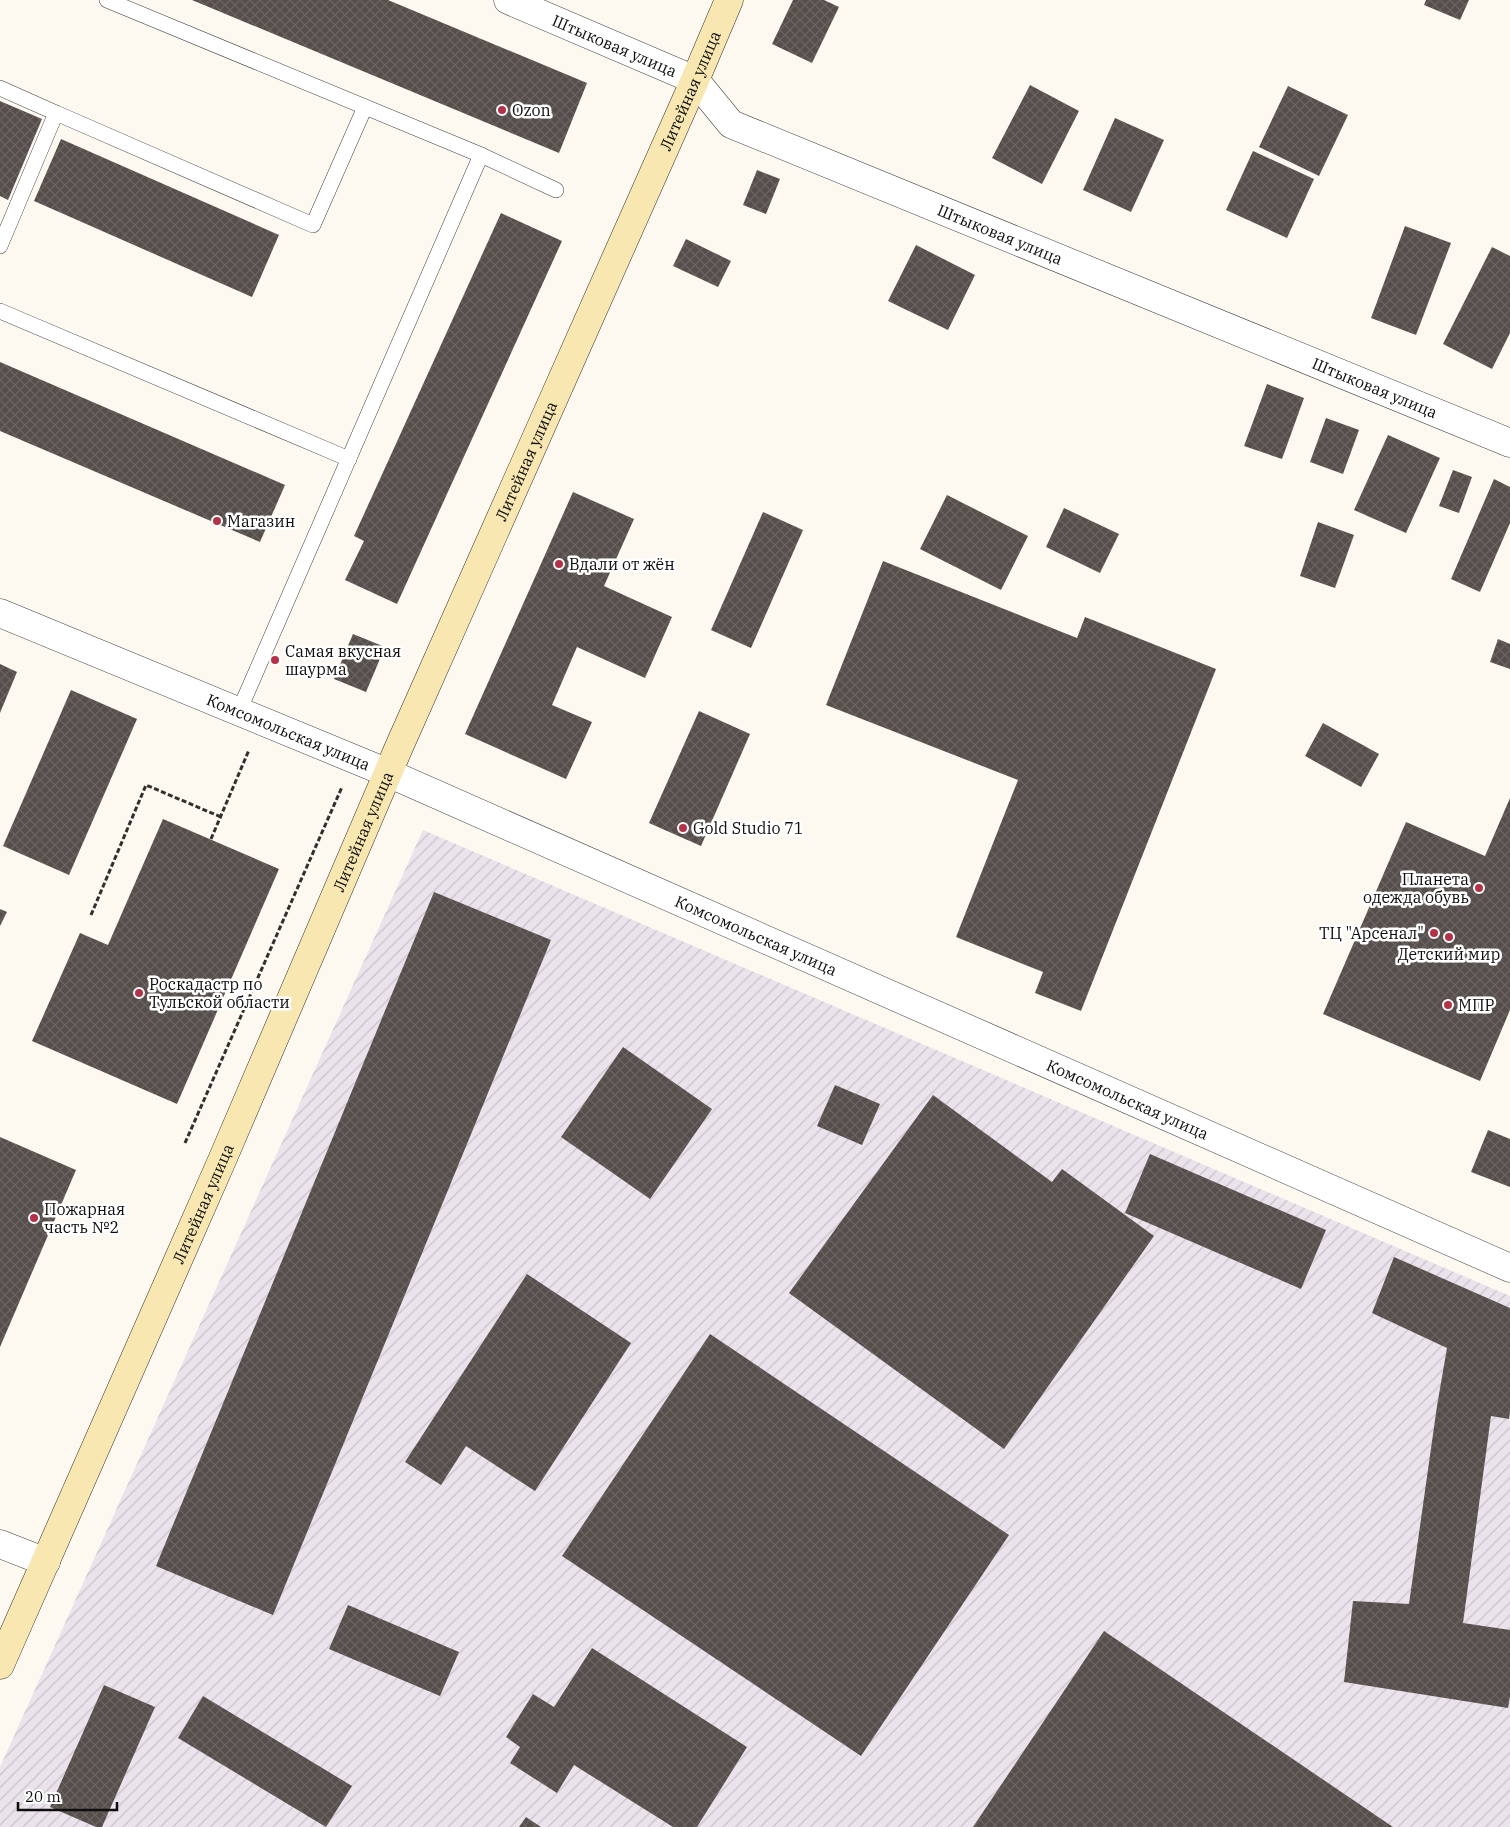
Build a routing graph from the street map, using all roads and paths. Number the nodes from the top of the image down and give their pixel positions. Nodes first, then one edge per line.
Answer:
1 (107, 0) edge
2 (508, 0) edge
3 (729, 0) edge
4 (695, 80) junction
5 (0, 88) edge
6 (365, 107) junction
7 (56, 113) junction
8 (481, 156) junction
9 (556, 190) dead end
10 (0, 246) edge
11 (0, 312) edge
12 (1510, 442) edge
13 (349, 460) junction
14 (0, 613) edge
15 (239, 711) junction
16 (252, 742) dead end
17 (354, 759) junction
18 (388, 773) junction
19 (221, 816) junction
20 (211, 839) dead end
21 (91, 915) dead end
22 (185, 1142) dead end
23 (1510, 1268) edge
24 (0, 1544) edge
25 (46, 1562) junction
26 (0, 1665) edge

1 - 6 lane
2 - 4 street, Штыковая улица
3 - 4 street, Литейная улица
4 - 12 street, Штыковая улица
4 - 18 street, Литейная улица
5 - 7 lane
6 - 7 lane
6 - 8 lane
7 - 10 lane
8 - 9 lane
8 - 13 lane
11 - 13 lane
13 - 15 lane
14 - 15 street, Комсомольская улица
15 - 17 street, Комсомольская улица
16 - 19 path
17 - 18 street, Комсомольская улица
17 - 22 path
18 - 23 street, Комсомольская улица
18 - 25 street, Литейная улица
19 - 20 path
19 - 21 path
24 - 25 street
25 - 26 street, Литейная улица

